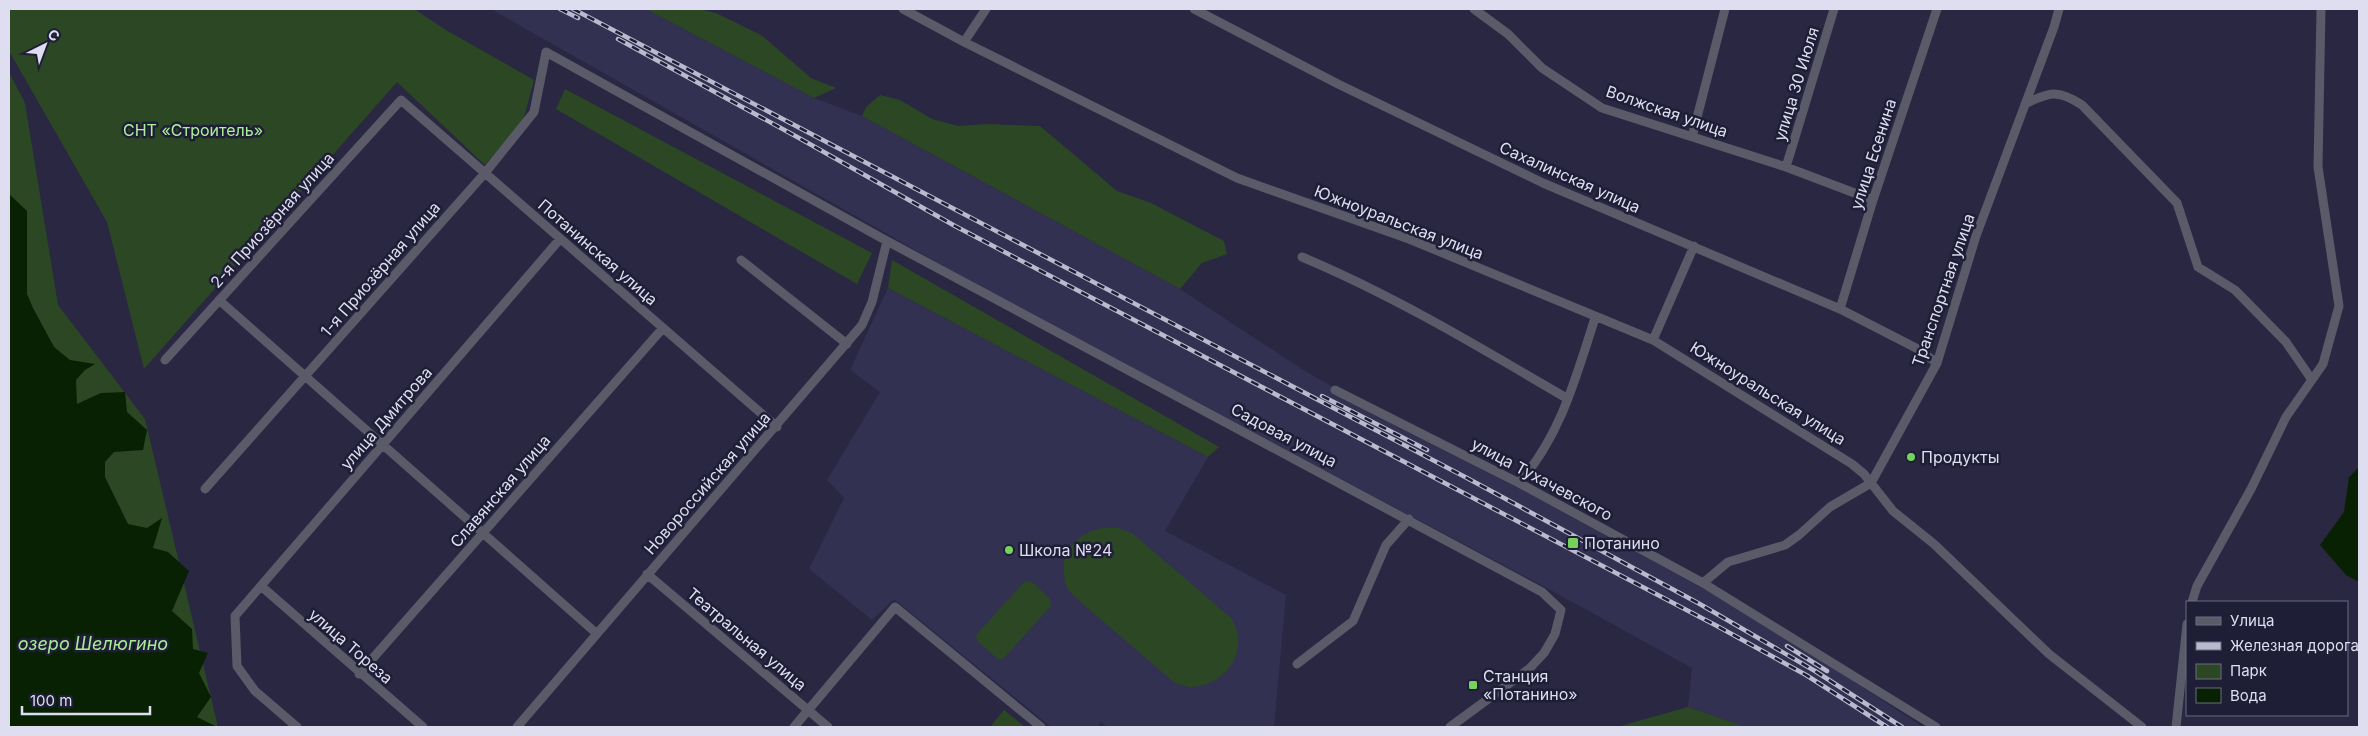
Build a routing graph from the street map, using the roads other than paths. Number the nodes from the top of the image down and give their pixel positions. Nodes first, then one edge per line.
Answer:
1 (903, 9) edge
2 (986, 9) edge
3 (1194, 9) edge
4 (1474, 9) edge
5 (1725, 9) edge
6 (1834, 9) edge
7 (1937, 9) edge
8 (2059, 9) edge
9 (2322, 9) edge
10 (964, 42) junction
11 (546, 52) joint
12 (400, 100) joint
13 (2026, 104) junction
14 (1692, 137) junction
15 (1786, 167) junction
16 (485, 173) junction
17 (1873, 200) junction
18 (560, 239) junction
19 (887, 241) junction
20 (1694, 246) junction
21 (1302, 257) dead end
22 (741, 260) dead end
23 (219, 300) junction
24 (1840, 309) junction
25 (1595, 318) junction
26 (663, 328) junction
27 (1653, 340) junction
28 (847, 344) junction
29 (166, 360) dead end
30 (1937, 363) junction
31 (305, 376) junction
32 (2312, 380) junction
33 (1335, 390) dead end
34 (1568, 399) junction
35 (776, 427) junction
36 (383, 445) junction
37 (1519, 483) junction
38 (1872, 484) junction
39 (205, 489) dead end
40 (1409, 519) junction
41 (483, 533) junction
42 (647, 574) junction
43 (1703, 583) junction
44 (261, 586) junction
45 (2192, 601) edge
46 (596, 633) junction
47 (2186, 633) edge
48 (1298, 664) dead end
49 (359, 674) junction
50 (808, 710) junction
51 (297, 727) edge
52 (423, 727) edge
53 (517, 727) edge
54 (794, 727) edge
55 (828, 727) edge
56 (1041, 727) edge
57 (1450, 727) edge
58 (1936, 727) edge
59 (2142, 727) edge
60 (2176, 727) edge

1 - 10 street, Южноуральская улица
2 - 10 street
3 - 20 street, Сахалинская улица
4 - 14 street, Волжская улица
5 - 14 street
6 - 15 street, улица 30 Июля
7 - 17 street, улица Есенина
8 - 13 street, Транспортная улица
9 - 32 street
10 - 25 street, Южноуральская улица
11 - 16 street, 1-я Приозёрная улица
11 - 19 street, Садовая улица
12 - 16 street, Потанинская улица
12 - 23 street, 2-я Приозёрная улица
13 - 30 street, Транспортная улица
13 - 32 street
14 - 15 street, Волжская улица
15 - 17 street, Волжская улица
16 - 18 street, Потанинская улица
16 - 31 street, 1-я Приозёрная улица
17 - 24 street, улица Есенина
18 - 26 street, Потанинская улица
18 - 36 street, улица Дмитрова
19 - 28 street, Новороссийская улица
19 - 40 street, Садовая улица
20 - 24 street, Сахалинская улица
20 - 27 street
21 - 34 street
22 - 28 street
23 - 29 street, 2-я Приозёрная улица
23 - 31 street
24 - 30 street, Сахалинская улица
25 - 27 street, Южноуральская улица
25 - 34 street
26 - 35 street, Потанинская улица
26 - 41 street, Славянская улица
27 - 38 street, Южноуральская улица
28 - 35 street, Новороссийская улица
30 - 38 street, Транспортная улица
31 - 36 street
31 - 39 street, 1-я Приозёрная улица
32 - 45 street
33 - 37 street, улица Тухачевского
34 - 37 street
35 - 42 street, Новороссийская улица
36 - 41 street
36 - 44 street, улица Дмитрова
37 - 43 street, улица Тухачевского
38 - 43 street
38 - 59 street
40 - 48 street
40 - 57 street, Садовая улица
41 - 46 street
41 - 49 street, Славянская улица
42 - 46 street, Новороссийская улица
42 - 50 street, Театральная улица
43 - 58 street, улица Тухачевского
44 - 49 street, улица Тореза
44 - 51 street, улица Дмитрова
46 - 53 street, Новороссийская улица
47 - 60 street
49 - 52 street, улица Тореза
50 - 54 street
50 - 55 street, Театральная улица
50 - 56 street

